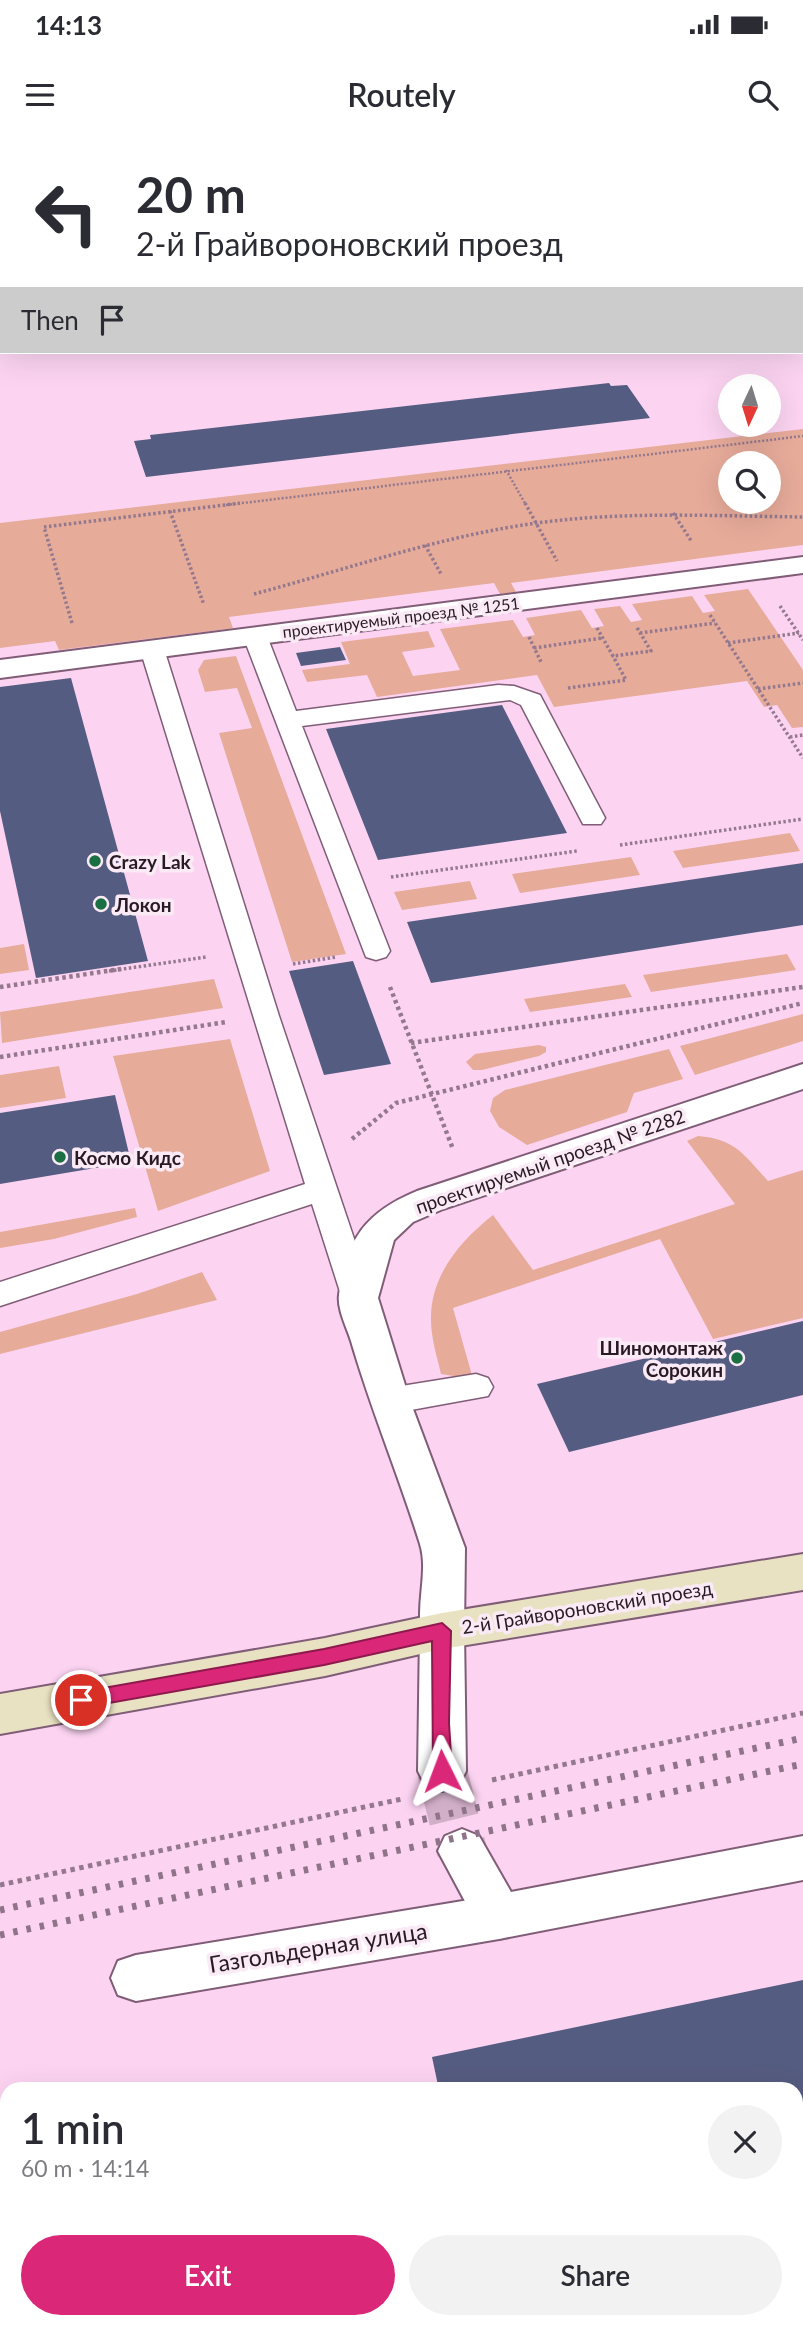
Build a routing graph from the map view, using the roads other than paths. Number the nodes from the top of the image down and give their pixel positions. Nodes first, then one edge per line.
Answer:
1 (803, 565) edge
2 (256, 636) junction
3 (152, 649) junction
4 (0, 669) edge
5 (288, 720) junction
6 (592, 818) dead end
7 (376, 951) road end
8 (803, 1076) edge
9 (321, 1190) junction
10 (0, 1294) edge
11 (358, 1298) junction
12 (476, 1387) dead end
13 (389, 1401) junction
14 (803, 1572) edge
15 (442, 1631) junction
16 (0, 1714) edge
17 (442, 1771) tunnel mouth
18 (462, 1852) tunnel mouth
19 (803, 1858) edge
20 (499, 1917) junction
21 (136, 1978) dead end

1 - 2 street, проектируемый проезд № 1251
2 - 3 street, проектируемый проезд № 1251
2 - 5 lane
3 - 4 street, проектируемый проезд № 1251
3 - 9 lane
5 - 6 lane
5 - 7 lane
8 - 11 street, проектируемый проезд № 2282
9 - 10 lane
9 - 11 lane
11 - 13 street, проектируемый проезд № 2282
12 - 13 lane
13 - 15 street, проектируемый проезд № 2282
14 - 15 main road, 2-й Грайвороновский проезд
15 - 16 main road, 2-й Грайвороновский проезд
15 - 17 street, проектируемый проезд № 2282
18 - 20 street
19 - 20 street, Газгольдерная улица
20 - 21 street, Газгольдерная улица

